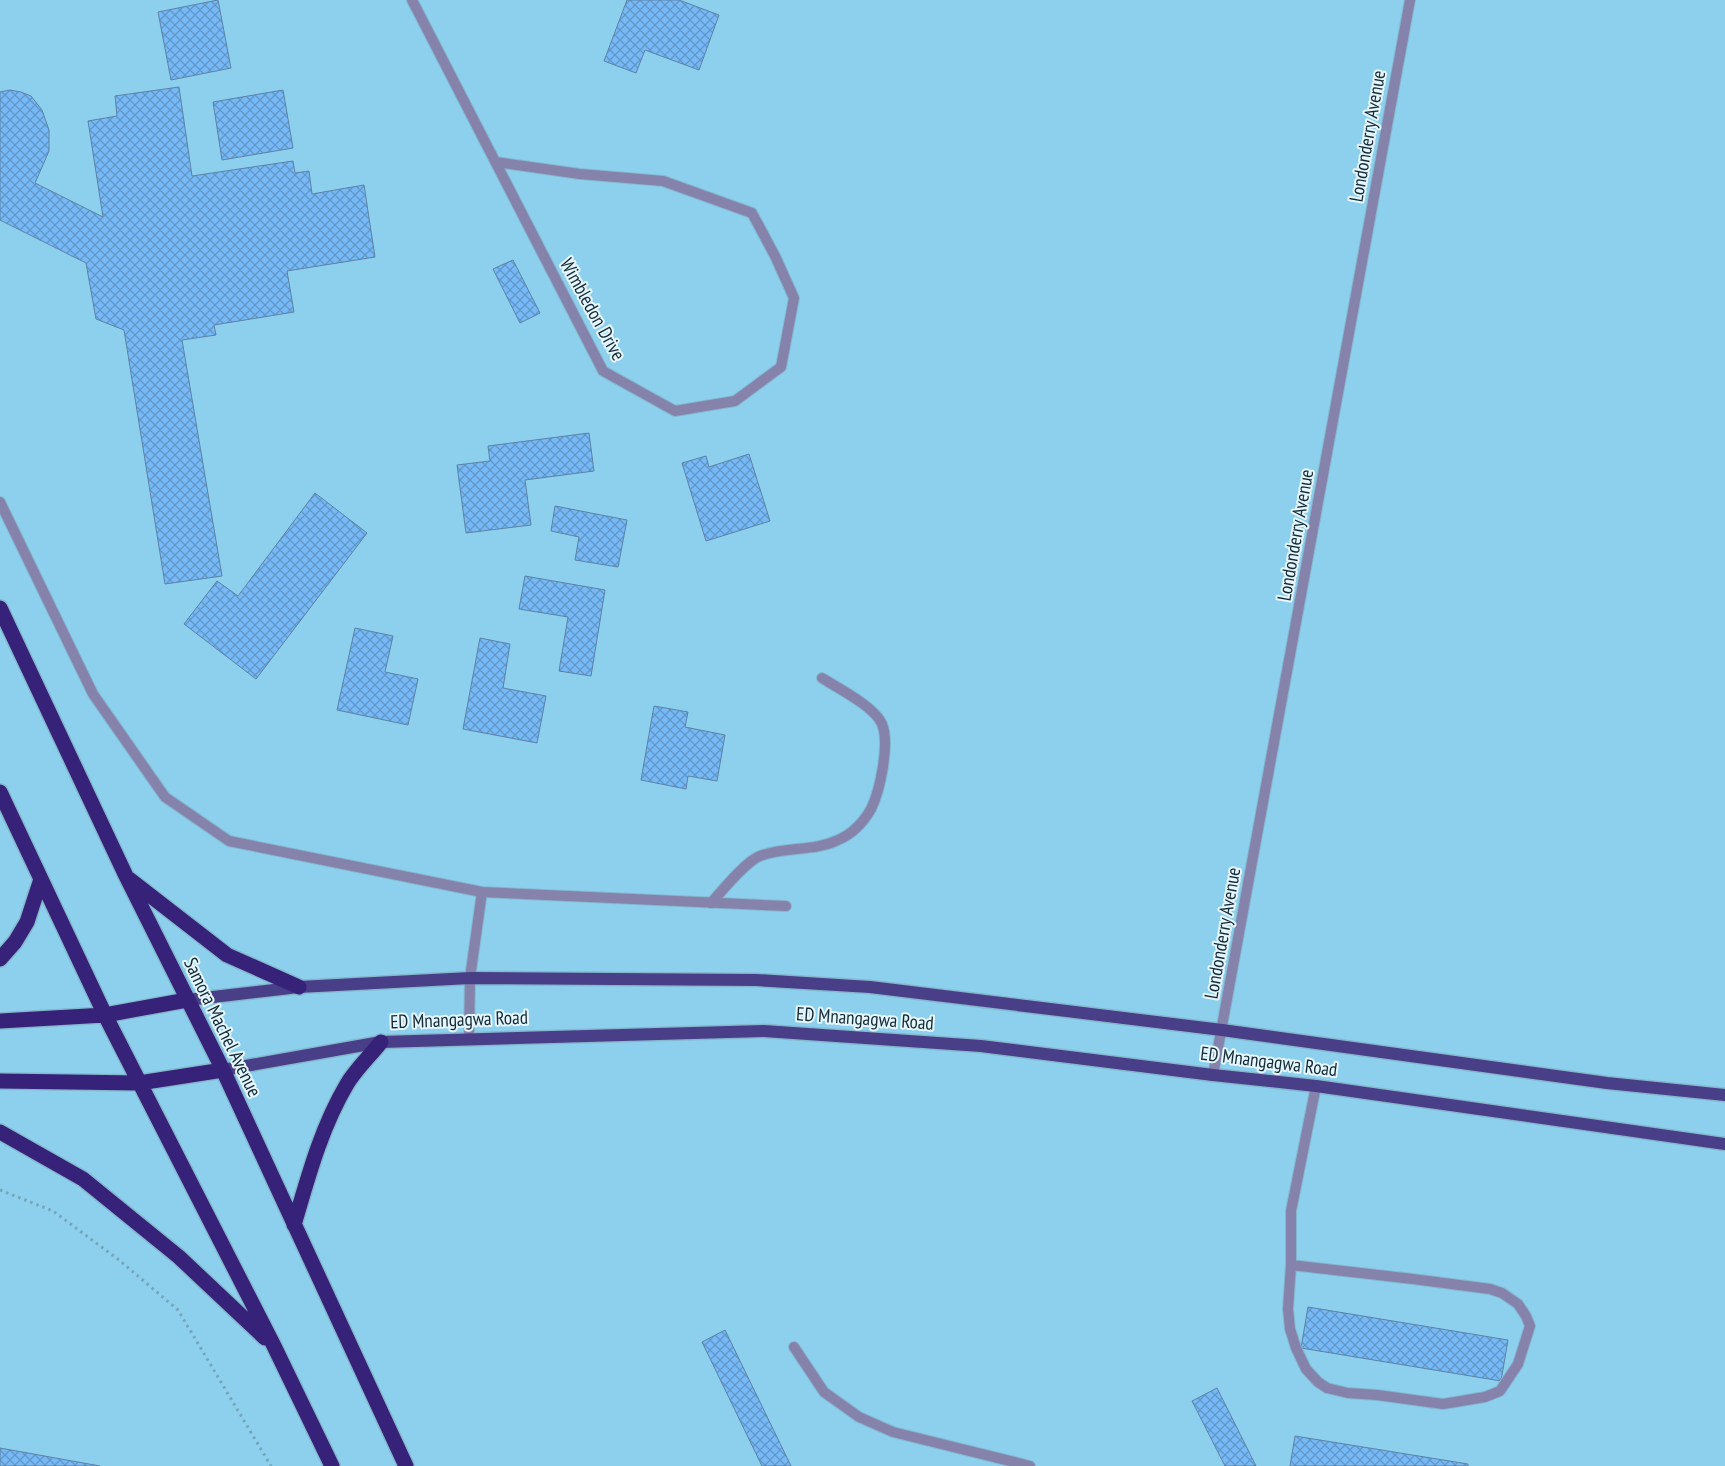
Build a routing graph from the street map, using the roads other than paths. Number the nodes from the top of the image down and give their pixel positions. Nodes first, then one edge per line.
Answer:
1 (412, 0) edge
2 (1410, 0) edge
3 (496, 162) junction
4 (0, 502) edge
5 (0, 608) edge
6 (822, 678) dead end
7 (0, 792) edge
8 (126, 876) junction
9 (41, 879) junction
10 (482, 892) junction
11 (710, 903) junction
12 (786, 906) dead end
13 (0, 959) edge
14 (470, 978) junction
15 (299, 987) junction
16 (187, 1000) junction
17 (105, 1015) junction
18 (0, 1021) edge
19 (1222, 1030) junction
20 (469, 1039) junction
21 (381, 1042) junction
22 (223, 1070) junction
23 (1213, 1075) junction
24 (0, 1081) edge
25 (139, 1082) junction
26 (1316, 1086) junction
27 (1725, 1095) edge
28 (0, 1132) edge
29 (1725, 1144) edge
30 (294, 1226) junction
31 (1291, 1265) junction
32 (274, 1346) junction
33 (794, 1348) dead end
34 (332, 1466) edge
35 (406, 1466) edge
36 (1030, 1466) edge

1 - 3 street, Wimbledon Drive
2 - 19 street, Londonderry Avenue
3 - 3 street, Wimbledon Drive
4 - 10 street
5 - 8 highway, Samora Machel Avenue
6 - 11 street
7 - 9 highway
8 - 15 highway
8 - 16 highway, Samora Machel Avenue
9 - 13 highway
9 - 17 highway
10 - 11 street
10 - 14 street
11 - 12 street
14 - 15 main road, ED Mnangagwa Road
14 - 19 main road, ED Mnangagwa Road
14 - 20 street
15 - 16 main road, ED Mnangagwa Road
16 - 17 highway, ED Mnangagwa Road
16 - 22 highway, Samora Machel Avenue
17 - 18 highway, ED Mnangagwa Road
17 - 25 highway
19 - 23 street, Londonderry Avenue
19 - 27 main road, ED Mnangagwa Road
20 - 21 main road, ED Mnangagwa Road
20 - 23 main road, ED Mnangagwa Road
21 - 22 main road, ED Mnangagwa Road
21 - 30 highway
22 - 25 highway, ED Mnangagwa Road
22 - 30 highway, Samora Machel Avenue
23 - 26 main road, ED Mnangagwa Road
24 - 25 highway, ED Mnangagwa Road
25 - 32 highway
26 - 29 main road, ED Mnangagwa Road
26 - 31 street
28 - 32 highway
30 - 35 highway, Samora Machel Avenue
31 - 31 street
32 - 34 highway
33 - 36 street

